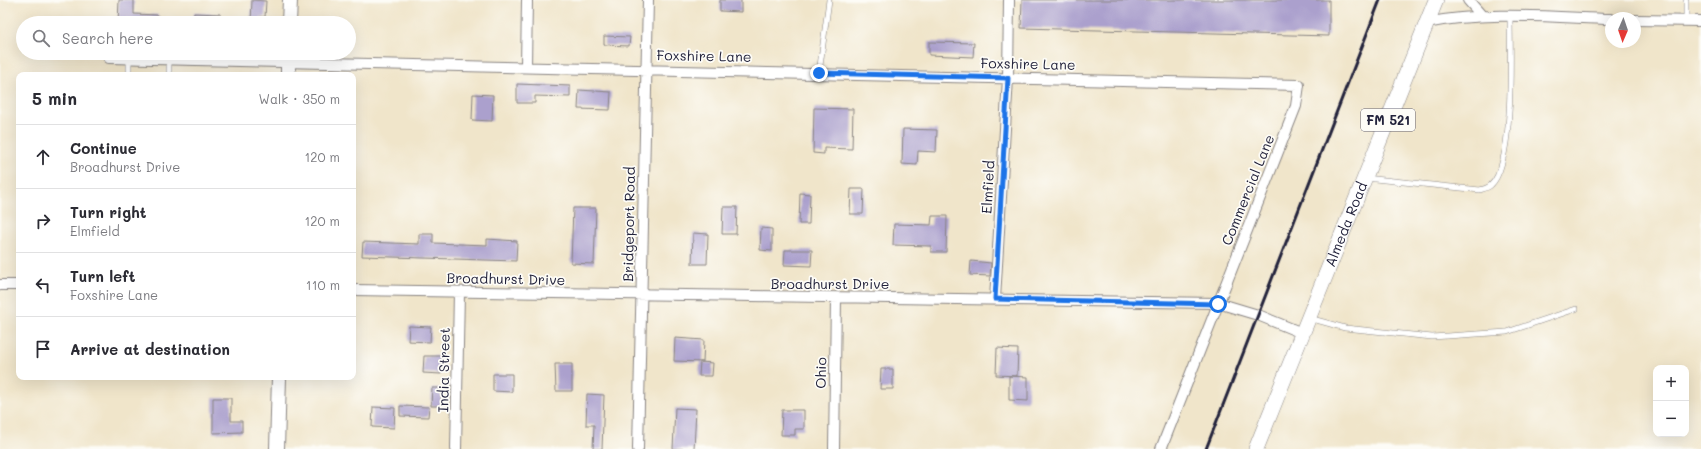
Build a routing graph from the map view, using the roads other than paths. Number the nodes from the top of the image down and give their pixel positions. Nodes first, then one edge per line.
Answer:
1 (290, 0) edge
2 (527, 0) edge
3 (648, 0) edge
4 (829, 0) edge
5 (1009, 0) edge
6 (1436, 0) edge
7 (1468, 0) edge
8 (1686, 0) edge
9 (289, 16) edge
10 (1482, 16) junction
11 (1510, 16) junction
12 (1605, 19) edge
13 (1641, 20) edge
14 (1686, 21) junction
15 (1701, 21) edge
16 (1426, 23) junction
17 (129, 60) edge
18 (169, 60) joint
19 (288, 64) edge
20 (526, 66) junction
21 (647, 69) junction
22 (129, 72) edge
23 (169, 72) edge
24 (819, 73) junction
25 (1008, 78) junction
26 (1299, 85) joint
27 (1364, 178) junction
28 (0, 284) edge
29 (16, 285) edge
30 (356, 290) edge
31 (459, 292) junction
32 (641, 296) junction
33 (836, 298) junction
34 (995, 299) junction
35 (1218, 304) junction
36 (1576, 309) dead end
37 (1308, 318) junction
38 (1302, 333) junction
39 (279, 380) edge
40 (277, 449) edge
41 (456, 449) edge
42 (638, 449) edge
43 (834, 449) edge
44 (1161, 449) edge
45 (1256, 449) edge

1 - 9 street
2 - 20 street
3 - 21 street, Bridgeport Road
4 - 24 lane
5 - 25 street, Elmfield
6 - 16 main road, Almeda Road / FM 521
7 - 10 street
8 - 14 lane
10 - 11 street
10 - 16 street
11 - 12 street
11 - 27 lane
13 - 14 street
14 - 15 street
16 - 27 main road, Almeda Road / FM 521
17 - 22 lane
18 - 19 street, Foxshire Lane
18 - 23 lane
19 - 20 street, Foxshire Lane
20 - 21 street, Foxshire Lane
21 - 24 street, Foxshire Lane
21 - 32 street, Bridgeport Road
24 - 25 street, Foxshire Lane
25 - 26 street, Foxshire Lane
25 - 34 street, Elmfield
26 - 35 street, Commercial Lane
27 - 37 main road, Almeda Road / FM 521
28 - 29 street
30 - 31 street, Broadhurst Drive
31 - 32 street, Broadhurst Drive
31 - 41 street, India Street
32 - 33 street, Broadhurst Drive
32 - 42 street, Bridgeport Road
33 - 34 street, Broadhurst Drive
33 - 43 street, Ohio
34 - 35 street, Broadhurst Drive
35 - 38 street, Broadhurst Drive
35 - 44 street, Commercial Lane
36 - 37 lane
37 - 38 main road, Almeda Road / FM 521
38 - 45 main road, Almeda Road / FM 521
39 - 40 street

